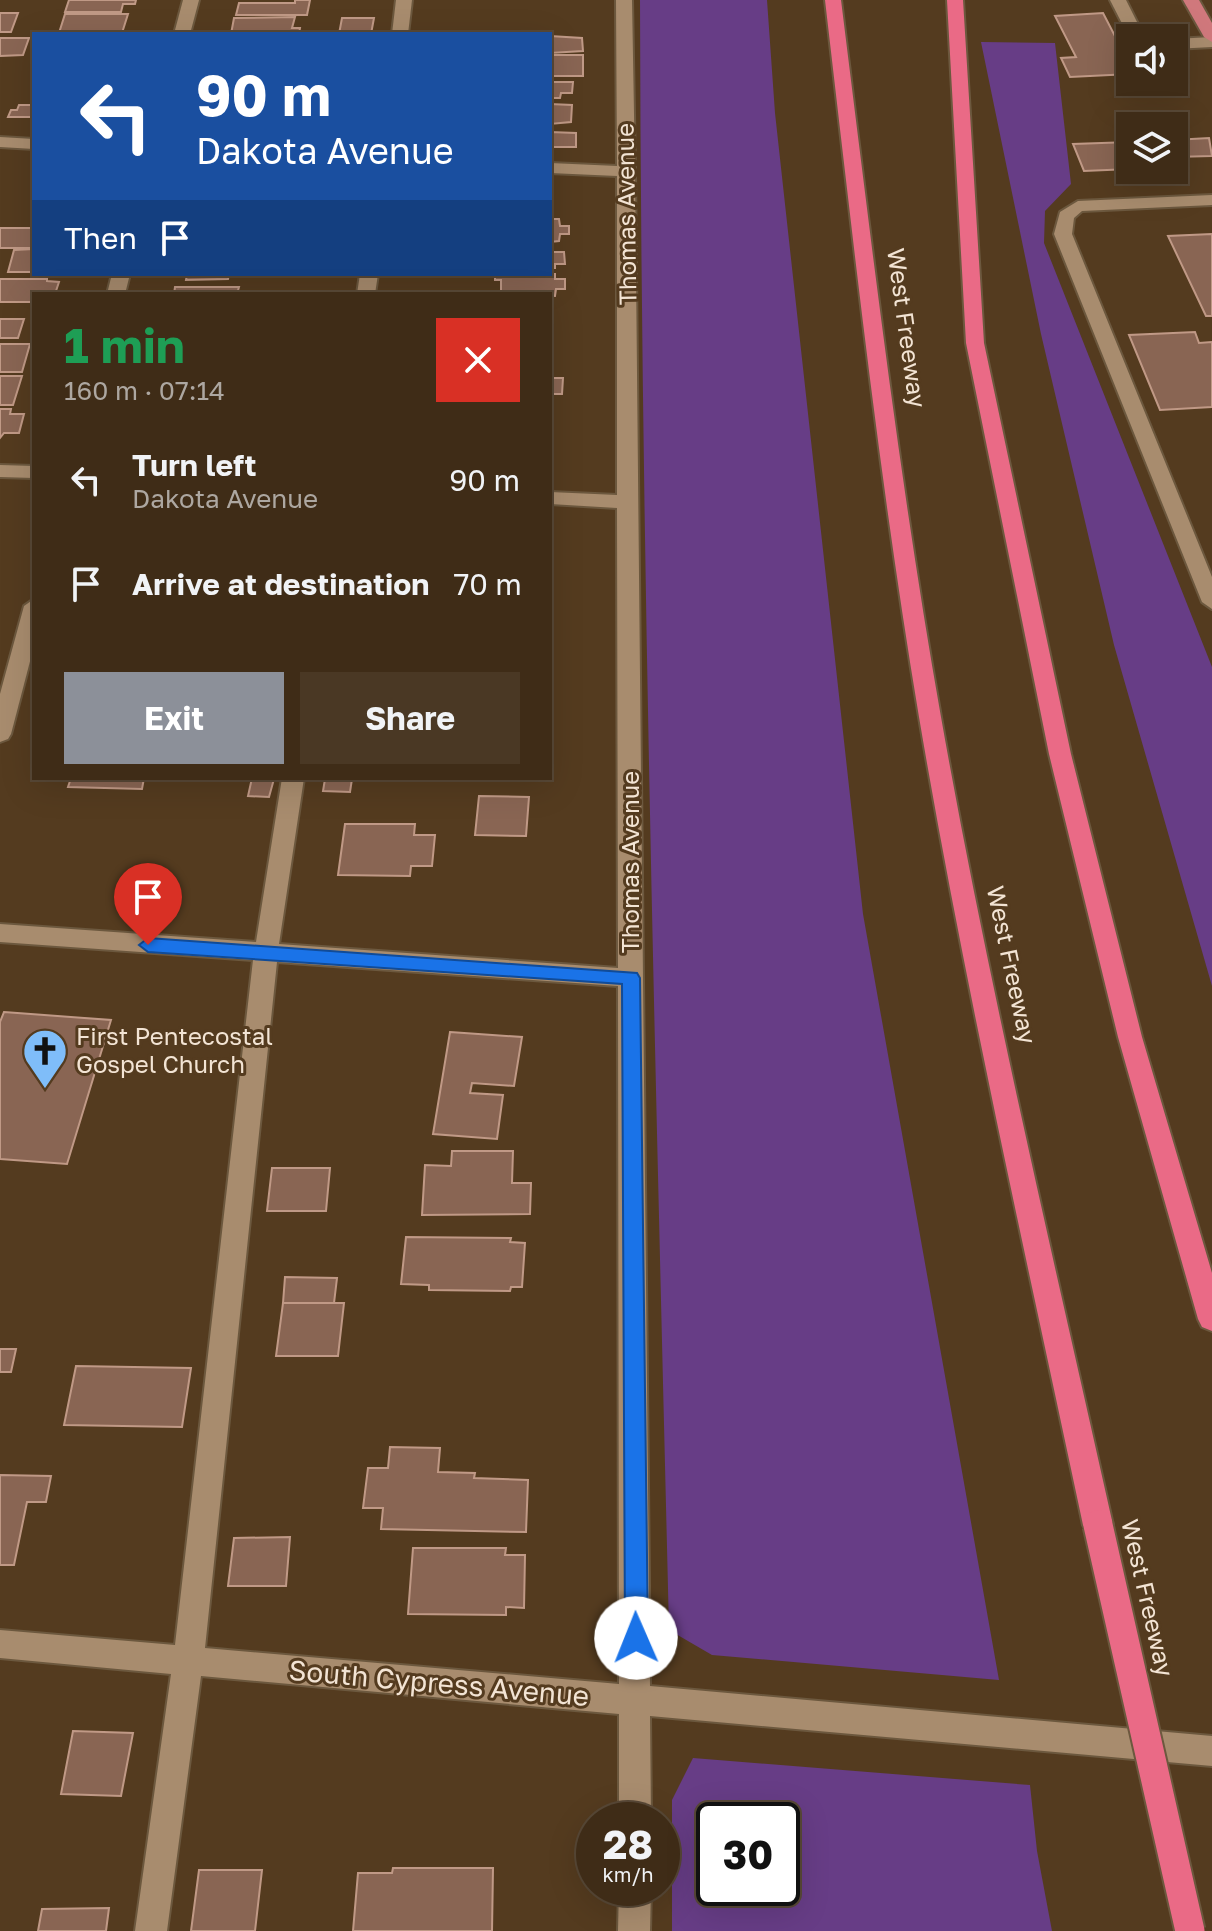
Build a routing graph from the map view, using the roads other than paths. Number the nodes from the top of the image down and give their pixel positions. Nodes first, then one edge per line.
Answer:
1 (191, 0) edge
2 (404, 0) edge
3 (624, 0) edge
4 (833, 0) edge
5 (955, 0) edge
6 (1118, 0) edge
7 (1191, 0) edge
8 (1130, 24) edge
9 (183, 32) edge
10 (400, 32) edge
11 (1212, 39) edge
12 (1188, 42) edge
13 (0, 142) edge
14 (32, 144) edge
15 (552, 168) edge
16 (627, 171) junction
17 (1212, 200) edge
18 (0, 471) edge
19 (32, 472) edge
20 (552, 498) edge
21 (629, 502) junction
22 (1206, 569) edge
23 (1212, 602) edge
24 (32, 614) edge
25 (0, 734) edge
26 (293, 780) edge
27 (0, 933) edge
28 (266, 954) junction
29 (631, 978) junction
30 (1212, 1319) edge
31 (0, 1644) edge
32 (188, 1660) junction
33 (637, 1701) junction
34 (1212, 1751) edge
35 (635, 1802) edge
36 (635, 1906) edge
37 (151, 1931) edge
38 (634, 1931) edge
39 (1190, 1931) edge

1 - 9 street
2 - 10 street
3 - 16 street, Thomas Avenue
4 - 39 highway, West Freeway, bridge
5 - 30 highway
6 - 8 street
7 - 11 main road
11 - 12 street
13 - 14 street
15 - 16 street
16 - 21 street, Thomas Avenue
17 - 22 street
18 - 19 street
20 - 21 street
21 - 29 street, Thomas Avenue
22 - 23 street
24 - 25 street
26 - 28 street
27 - 28 street
28 - 29 street
28 - 32 street
29 - 33 street, Thomas Avenue
31 - 32 street, South Cypress Avenue
32 - 33 street, South Cypress Avenue
32 - 37 street
33 - 34 street, South Cypress Avenue
33 - 35 street, Thomas Avenue
36 - 38 street

